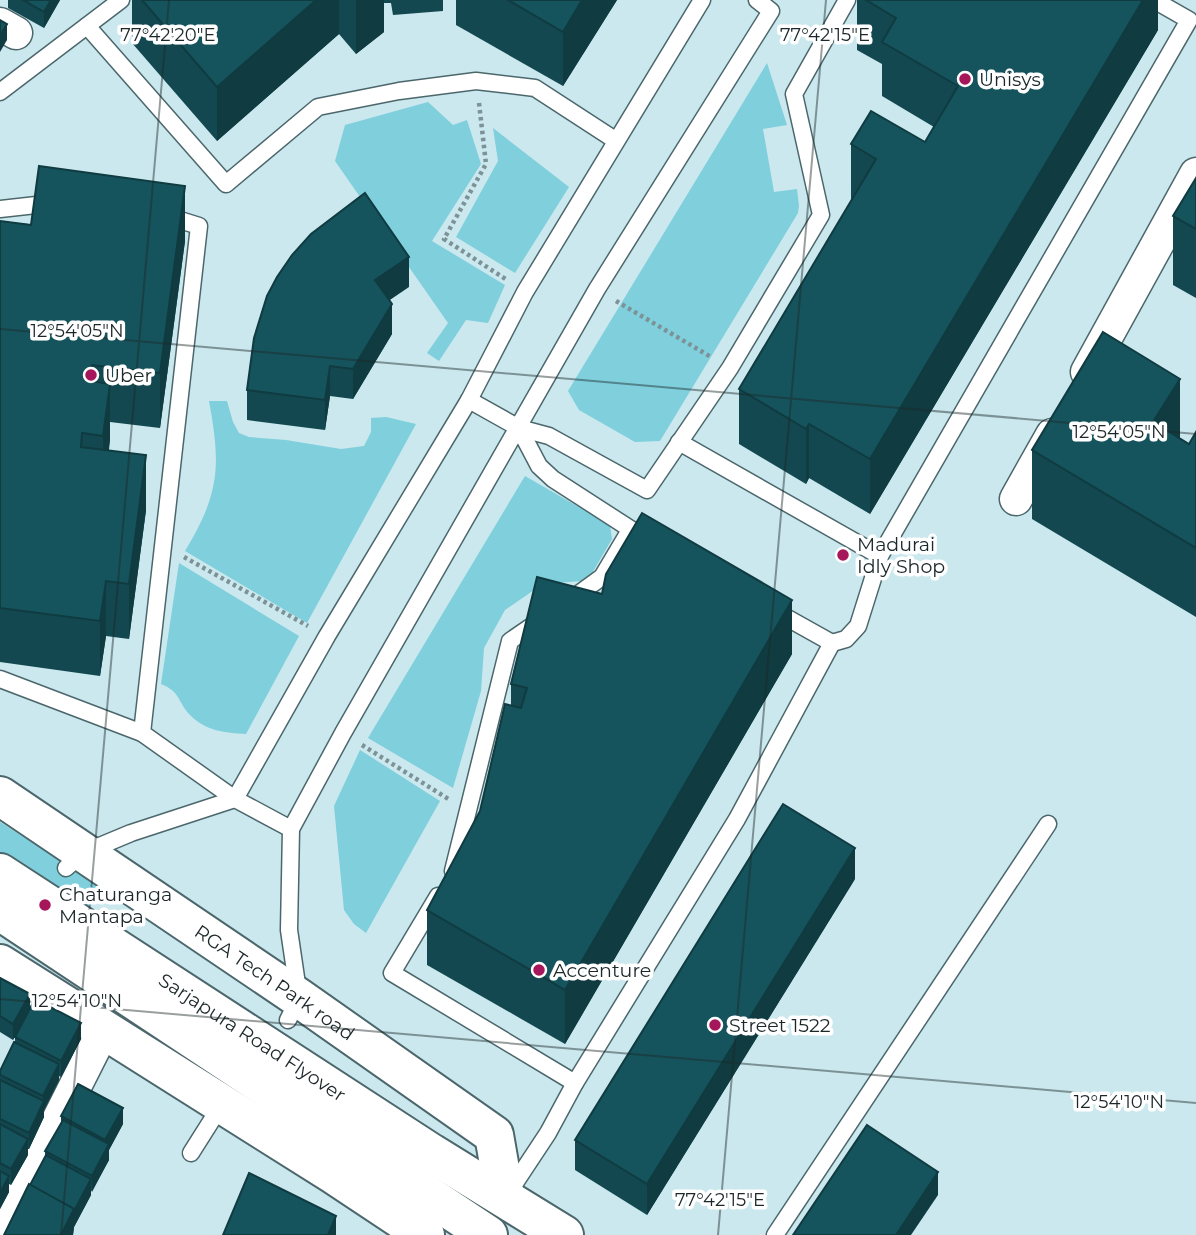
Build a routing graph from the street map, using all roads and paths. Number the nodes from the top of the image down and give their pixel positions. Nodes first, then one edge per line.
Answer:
1 (121, 0) edge
2 (702, 0) edge
3 (757, 0) edge
4 (847, 0) edge
5 (1154, 0) edge
6 (87, 26) junction
7 (476, 81) junction
8 (0, 92) edge
9 (615, 140) junction
10 (1196, 174) edge
11 (68, 202) edge
12 (0, 209) edge
13 (147, 209) edge
14 (597, 289) junction
15 (525, 292) junction
16 (730, 368) junction
17 (469, 400) junction
18 (519, 428) junction
19 (679, 442) junction
20 (1016, 499) dead end
21 (629, 530) junction
22 (162, 544) junction
23 (665, 550) edge
24 (880, 555) junction
25 (761, 603) edge
26 (327, 636) junction
27 (832, 643) junction
28 (0, 679) edge
29 (142, 733) junction
30 (343, 733) junction
31 (234, 799) junction
32 (468, 811) junction
33 (7, 815) edge
34 (1048, 824) dead end
35 (290, 829) junction
36 (74, 860) junction
37 (0, 873) edge
38 (0, 911) edge
39 (79, 944) junction
40 (0, 964) edge
41 (293, 1009) junction
42 (104, 1029) junction
43 (575, 1083) junction
44 (222, 1104) junction
45 (191, 1153) dead end
46 (496, 1192) junction
47 (0, 1235) edge
48 (425, 1235) edge
49 (488, 1235) edge
50 (564, 1235) edge
51 (775, 1235) edge

1 - 6 lane
2 - 9 lane
3 - 14 lane
4 - 16 lane
5 - 24 lane
6 - 7 lane
6 - 8 lane
7 - 9 lane
7 - 15 path
9 - 15 lane
10 - 20 street
11 - 12 lane
13 - 22 lane
14 - 16 path
14 - 18 lane
15 - 17 lane
16 - 19 lane
17 - 18 lane
17 - 26 lane
18 - 19 lane
18 - 21 lane
18 - 30 lane
19 - 24 lane
21 - 23 lane
21 - 32 lane
22 - 26 path
22 - 29 lane
24 - 27 lane
25 - 27 lane
26 - 31 lane
27 - 43 lane
28 - 29 lane
29 - 31 lane
30 - 32 path
30 - 35 lane
31 - 35 lane
31 - 36 lane
32 - 43 lane
33 - 36 main road, RGA Tech Park road
34 - 51 lane
35 - 41 lane
36 - 41 main road, RGA Tech Park road
37 - 39 main road, Sarjapura Road Flyover
38 - 39 main road, Sarjapura Road Flyover
39 - 46 main road, Sarjapura Road Flyover
39 - 49 main road, Sarjapura Road Flyover
40 - 42 main road
41 - 46 main road, RGA Tech Park road
42 - 44 main road
42 - 47 street
43 - 46 lane
44 - 45 lane
44 - 48 main road
46 - 50 main road, Sarjapura Road Flyover

